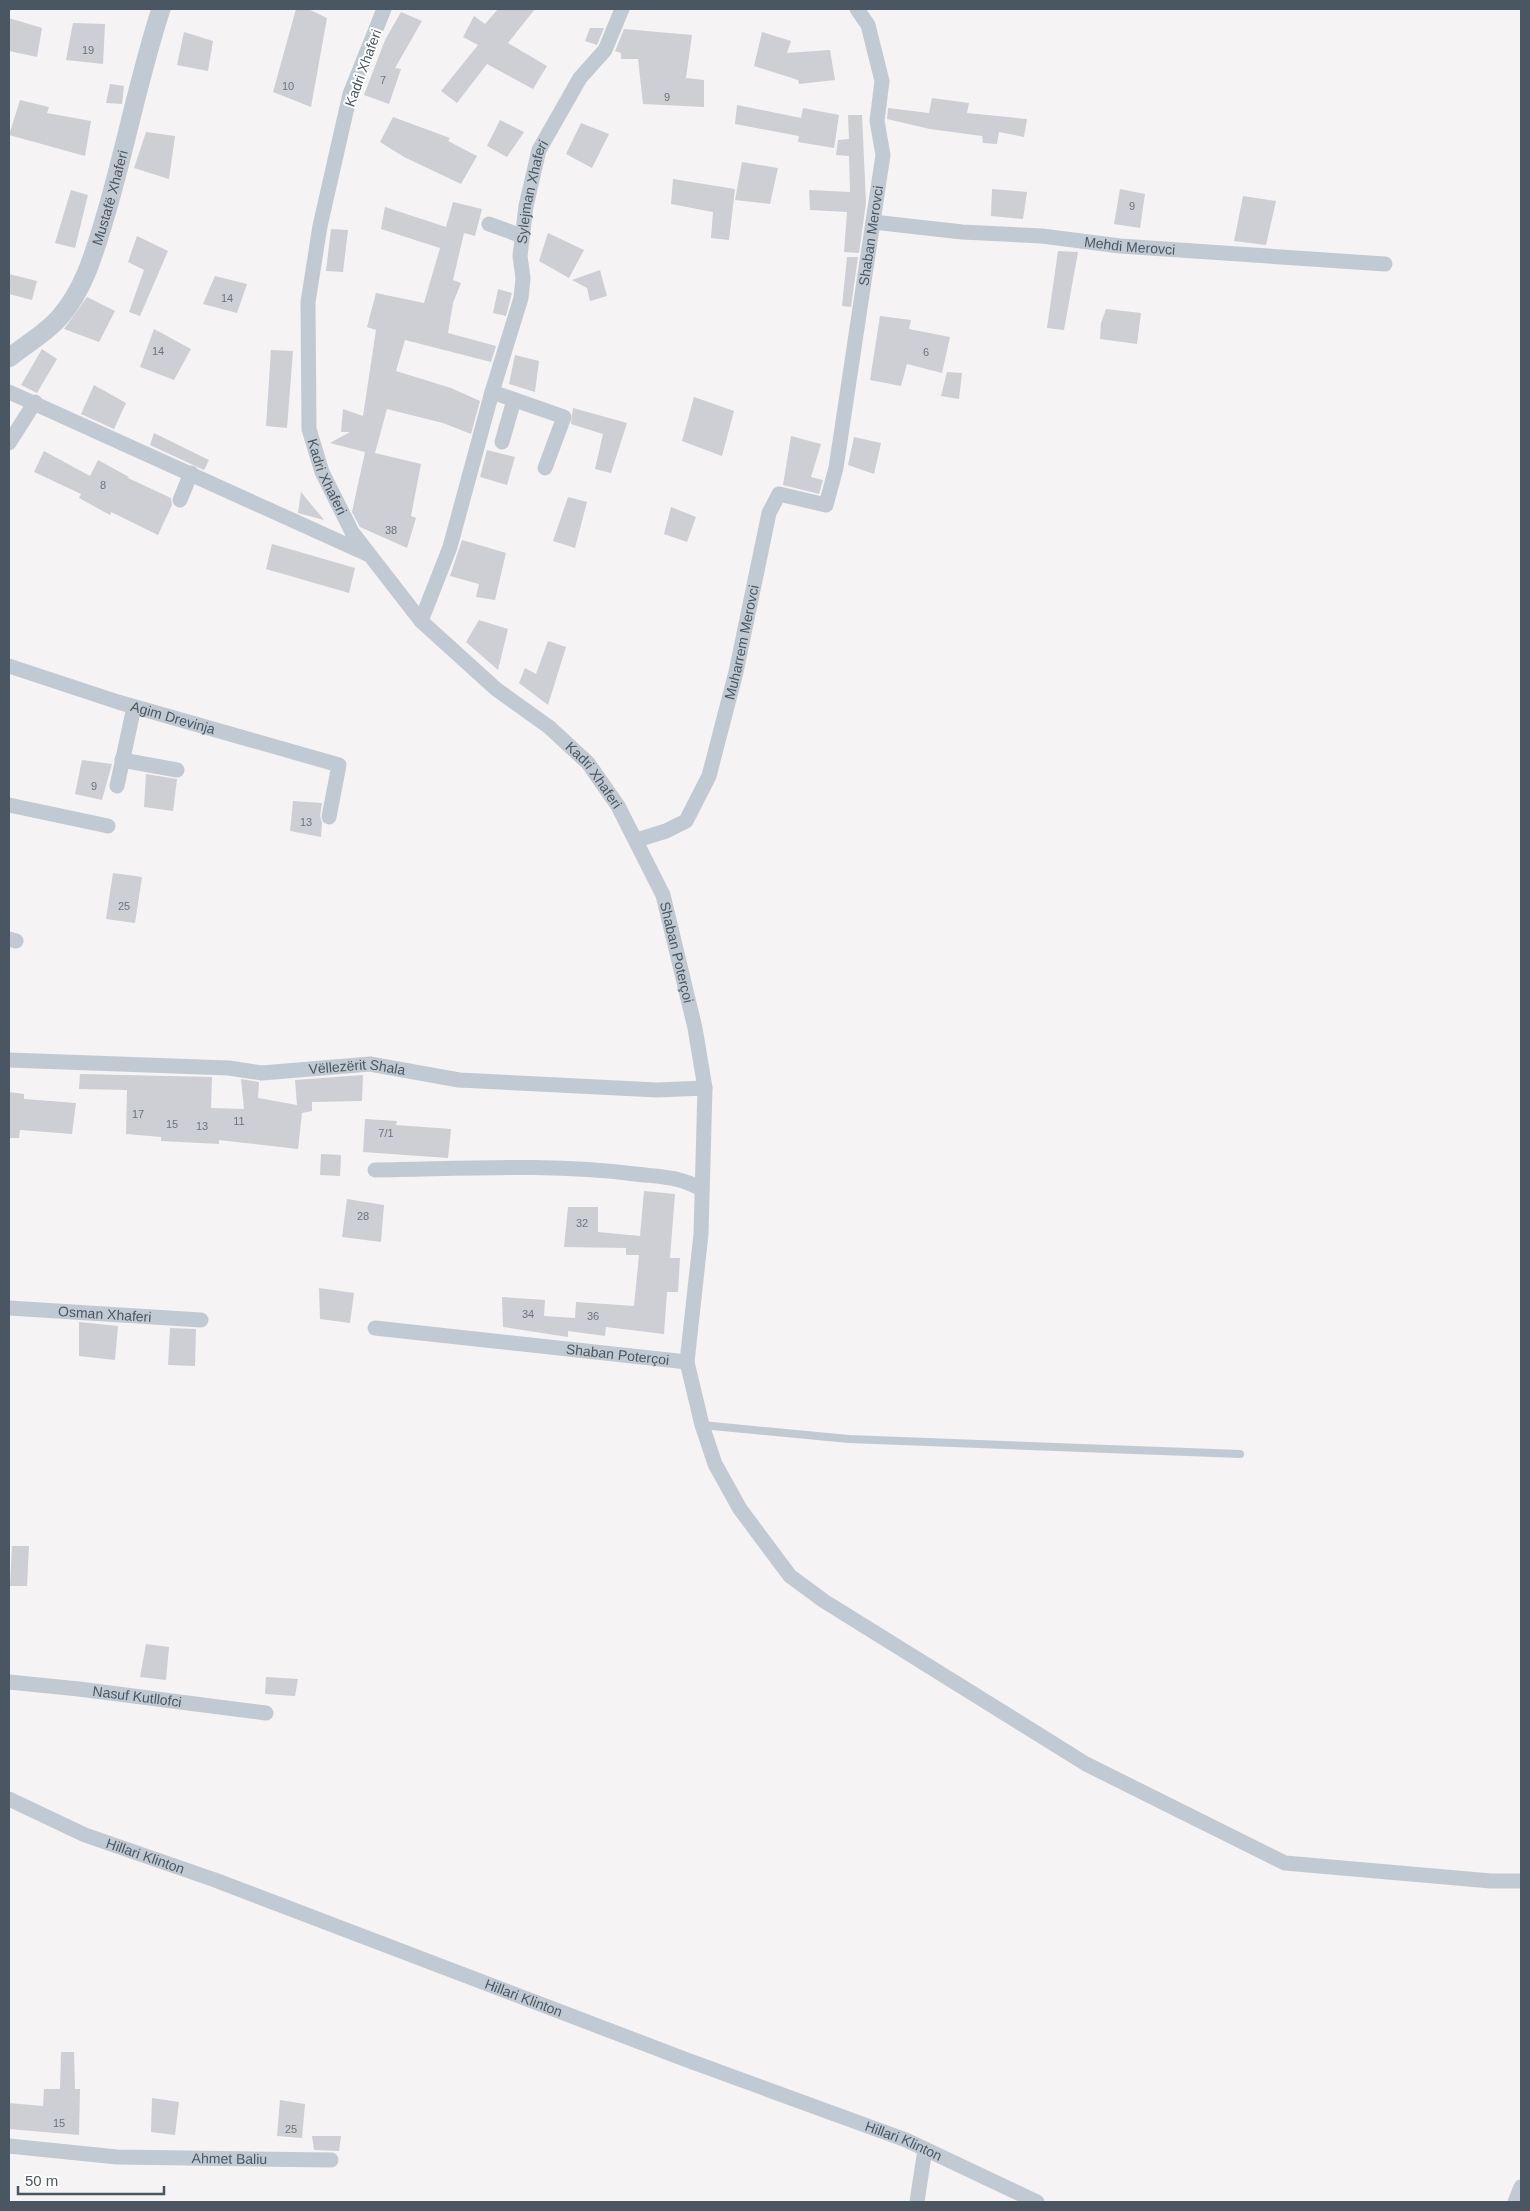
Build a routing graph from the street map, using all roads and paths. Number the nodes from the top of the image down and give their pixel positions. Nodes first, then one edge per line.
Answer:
1 (161, 9) edge
2 (384, 9) edge
3 (622, 9) edge
4 (857, 9) edge
5 (873, 222) junction
6 (490, 224) dead end
7 (522, 236) junction
8 (1385, 264) dead end
9 (9, 358) edge
10 (9, 392) edge
11 (492, 392) junction
12 (514, 400) junction
13 (35, 402) junction
14 (502, 442) dead end
15 (10, 443) edge
16 (545, 468) dead end
17 (836, 468) joint
18 (191, 473) junction
19 (180, 500) dead end
20 (369, 555) junction
21 (421, 621) junction
22 (9, 666) edge
23 (134, 707) junction
24 (122, 760) junction
25 (177, 770) dead end
26 (116, 786) dead end
27 (9, 805) edge
28 (329, 817) dead end
29 (108, 826) dead end
30 (637, 840) junction
31 (9, 1060) edge
32 (705, 1088) junction
33 (375, 1170) dead end
34 (701, 1189) junction
35 (9, 1308) edge
36 (201, 1320) dead end
37 (375, 1328) dead end
38 (687, 1362) junction
39 (702, 1425) junction
40 (1240, 1454) dead end
41 (9, 1682) edge
42 (266, 1713) dead end
43 (9, 1799) edge
44 (1521, 1881) edge
45 (9, 2146) edge
46 (925, 2149) junction
47 (331, 2160) dead end
48 (1521, 2186) edge
49 (917, 2202) edge
50 (1037, 2202) edge
51 (1515, 2202) edge

1 - 9 street, Mustafë Xhaferi
2 - 20 street, Kadri Xhaferi
3 - 7 street, Sylejman Xhaferi
4 - 5 street, Shaban Merovci
5 - 8 street, Mehdi Merovci
5 - 17 street, Shaban Merovci
6 - 7 street
7 - 11 street, Sylejman Xhaferi
10 - 13 street
11 - 12 street
11 - 21 street, Sylejman Xhaferi
12 - 14 street
12 - 16 street
13 - 15 street
13 - 18 street
17 - 30 street, Muharrem Merovci
18 - 19 street
18 - 20 street
20 - 21 street, Kadri Xhaferi
21 - 30 street, Kadri Xhaferi
22 - 23 street, Agim Drevinja
23 - 24 street
23 - 28 street, Agim Drevinja
24 - 25 street
24 - 26 street
27 - 29 street
30 - 32 street, Shaban Poterçoi
31 - 32 street, Vëllezërit Shala
32 - 34 street, Shaban Poterçoi
33 - 34 street
34 - 38 street, Shaban Poterçoi
35 - 36 street, Osman Xhaferi
37 - 38 street, Shaban Poterçoi
38 - 39 street
39 - 40 lane
39 - 44 street
41 - 42 street, Nasuf Kutllofci
43 - 46 street, Hillari Klinton
45 - 47 street, Ahmet Baliu
46 - 49 street
46 - 50 street, Hillari Klinton
48 - 51 street

